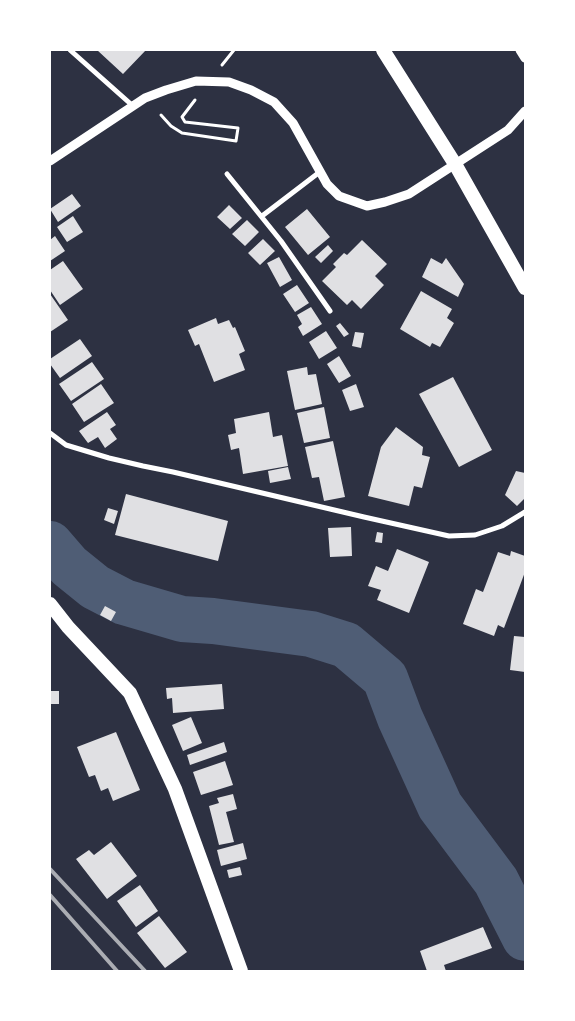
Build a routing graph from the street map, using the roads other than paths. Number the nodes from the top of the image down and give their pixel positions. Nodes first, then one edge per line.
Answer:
1 (70, 50) edge
2 (384, 50) edge
3 (520, 50) edge
4 (525, 58) edge
5 (133, 106) junction
6 (525, 111) edge
7 (50, 161) edge
8 (455, 164) junction
9 (321, 171) junction
10 (227, 174) dead end
11 (262, 216) junction
12 (525, 288) edge
13 (330, 311) dead end
14 (50, 433) edge
15 (525, 512) edge
16 (50, 604) edge
17 (241, 971) edge

1 - 5 street
2 - 8 highway
3 - 4 street
5 - 7 street
5 - 9 street
6 - 8 street
8 - 9 street
8 - 12 highway
9 - 11 street
10 - 11 street
11 - 13 street
14 - 15 street
16 - 17 highway

